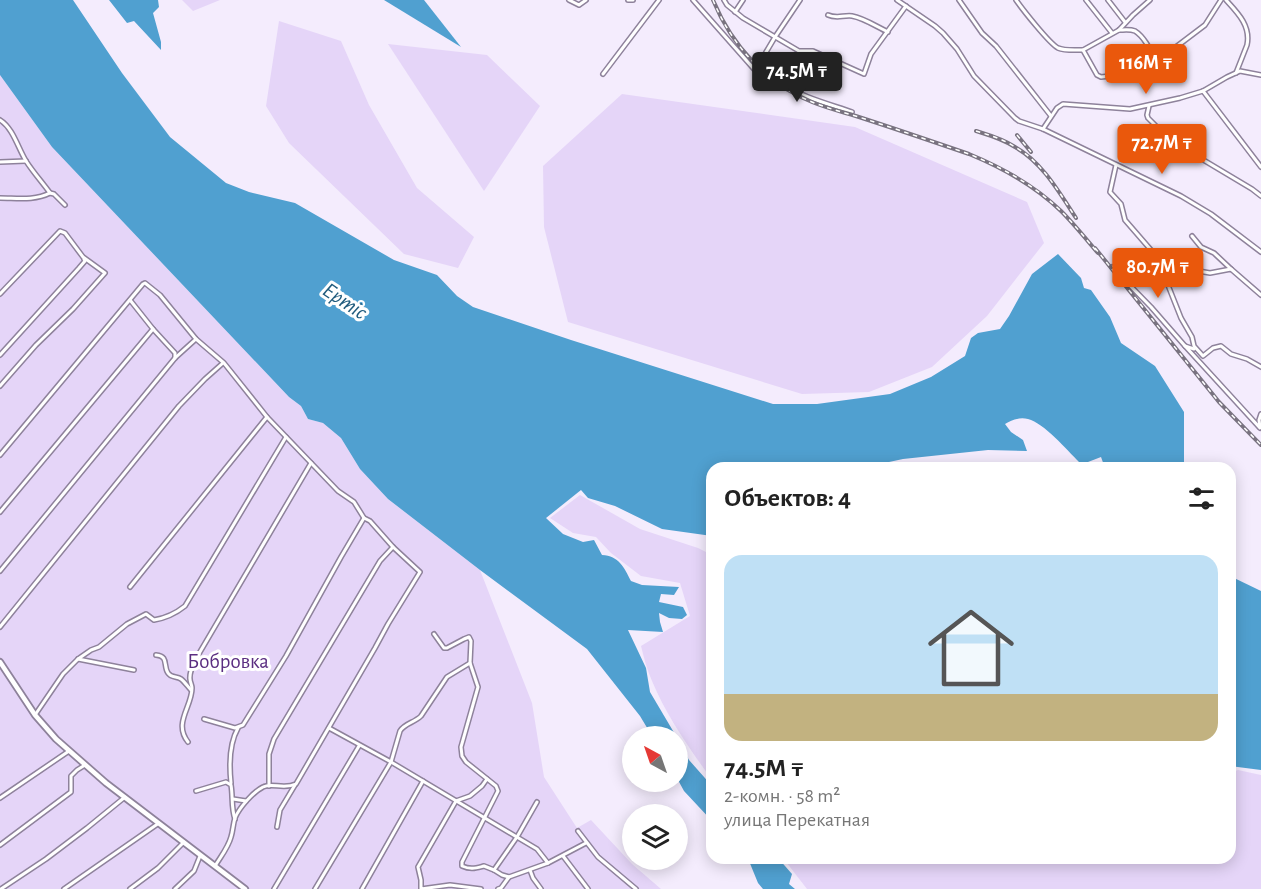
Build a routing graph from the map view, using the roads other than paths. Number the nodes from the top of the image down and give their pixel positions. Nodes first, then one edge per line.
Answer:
1 (569, 0) edge
2 (586, 0) edge
3 (628, 0) edge
4 (633, 0) edge
5 (659, 0) edge
6 (693, 0) edge
7 (724, 0) edge
8 (743, 0) edge
9 (800, 0) edge
10 (897, 0) edge
11 (959, 0) edge
12 (1016, 0) edge
13 (1086, 0) edge
14 (1108, 0) edge
15 (1150, 0) edge
16 (1221, 0) edge
17 (1226, 0) edge
18 (906, 6) junction
19 (735, 12) junction
20 (828, 15) dead end
21 (1125, 22) junction
22 (1119, 30) junction
23 (888, 32) junction
24 (1112, 33) junction
25 (775, 37) junction
26 (1083, 50) junction
27 (1153, 58) junction
28 (1236, 73) junction
29 (603, 74) dead end
30 (1261, 75) edge
31 (775, 86) dead end
32 (1203, 91) junction
33 (1149, 105) junction
34 (852, 112) dead end
35 (1051, 116) junction
36 (0, 120) edge
37 (1043, 129) junction
38 (26, 161) junction
39 (0, 162) edge
40 (1116, 165) junction
41 (1261, 167) edge
42 (50, 193) junction
43 (1261, 196) edge
44 (0, 198) edge
45 (66, 205) dead end
46 (1192, 236) dead end
47 (1261, 252) edge
48 (84, 257) junction
49 (1164, 265) junction
50 (1112, 267) dead end
51 (1231, 269) junction
52 (0, 294) edge
53 (1261, 295) edge
54 (130, 300) junction
55 (153, 329) junction
56 (196, 339) junction
57 (1185, 346) junction
58 (1196, 349) junction
59 (0, 355) edge
60 (175, 358) junction
61 (224, 363) junction
62 (1261, 367) edge
63 (0, 386) edge
64 (1261, 414) edge
65 (267, 417) junction
66 (1261, 429) edge
67 (286, 437) junction
68 (0, 455) edge
69 (311, 463) junction
70 (0, 512) edge
71 (364, 518) junction
72 (393, 547) junction
73 (0, 571) edge
74 (130, 587) dead end
75 (0, 627) edge
76 (434, 634) dead end
77 (156, 655) dead end
78 (78, 659) junction
79 (0, 662) edge
80 (470, 663) junction
81 (134, 670) dead end
82 (190, 672) junction
83 (180, 679) junction
84 (191, 690) junction
85 (35, 714) junction
86 (204, 719) dead end
87 (239, 727) junction
88 (329, 728) junction
89 (188, 742) dead end
90 (359, 745) junction
91 (69, 751) junction
92 (392, 762) junction
93 (85, 765) junction
94 (487, 779) junction
95 (423, 782) junction
96 (231, 784) junction
97 (296, 784) junction
98 (269, 786) junction
99 (196, 791) dead end
100 (126, 797) junction
101 (0, 798) edge
102 (233, 799) junction
103 (246, 801) junction
104 (456, 801) junction
105 (537, 802) dead end
106 (485, 818) junction
107 (235, 819) junction
108 (159, 823) junction
109 (277, 827) dead end
110 (578, 831) dead end
111 (517, 837) junction
112 (184, 842) junction
113 (586, 843) junction
114 (0, 845) edge
115 (200, 855) junction
116 (563, 856) junction
117 (548, 863) junction
118 (215, 866) junction
119 (494, 870) junction
120 (530, 870) junction
121 (509, 877) junction
122 (446, 887) edge
123 (242, 888) edge
124 (1, 889) edge
125 (64, 889) edge
126 (130, 889) edge
127 (175, 889) edge
128 (274, 889) edge
129 (315, 889) edge
130 (362, 889) edge
131 (416, 889) edge
132 (421, 889) edge
133 (481, 889) edge
134 (498, 889) edge
135 (541, 889) edge
136 (588, 889) edge
137 (634, 889) edge

1 - 2 street
3 - 4 street
5 - 29 street
6 - 31 street
7 - 19 street
8 - 19 street
9 - 25 street
10 - 18 street
11 - 35 street
12 - 26 street
13 - 24 street
14 - 21 street
15 - 21 street
16 - 27 street
17 - 28 street
18 - 23 street
18 - 37 street
19 - 25 street
20 - 23 street
21 - 22 street
22 - 24 street
22 - 27 street
23 - 25 street
24 - 26 street
25 - 34 street
26 - 27 street
28 - 30 street
28 - 32 street
32 - 33 street
32 - 41 street
33 - 35 street
33 - 43 street
35 - 37 street
36 - 38 street
37 - 40 street
38 - 39 street
38 - 42 street
40 - 47 street
40 - 49 street
42 - 44 street
42 - 45 street
46 - 51 street
48 - 52 street
48 - 59 street
48 - 63 street
49 - 51 street
49 - 58 street
50 - 57 street
51 - 53 street
54 - 55 street
54 - 56 street
54 - 68 street
55 - 60 street
55 - 70 street
56 - 60 street
56 - 61 street
57 - 58 street
57 - 66 street
58 - 62 street
60 - 73 street
61 - 65 street
61 - 75 street
64 - 66 street
65 - 67 street
65 - 74 street
67 - 69 street
67 - 78 street
69 - 71 street
69 - 82 street
71 - 72 street
71 - 87 street
72 - 88 street
72 - 98 street
76 - 80 street
77 - 83 street
78 - 81 street
78 - 85 street
79 - 85 street
80 - 92 street
80 - 94 street
82 - 83 street
82 - 84 street
83 - 84 street
84 - 89 street
85 - 91 street
86 - 87 street
87 - 96 street
88 - 90 street
88 - 97 street
90 - 92 street
90 - 128 street
91 - 93 street
91 - 101 street
92 - 95 street
92 - 129 street
93 - 100 street
93 - 114 street
94 - 104 street
94 - 106 street
95 - 104 street
95 - 130 street
96 - 99 street
96 - 102 street
97 - 98 street
97 - 109 street
98 - 103 street
100 - 108 street
100 - 124 street
102 - 103 street
102 - 107 street
103 - 107 street
104 - 106 street
104 - 132 street
105 - 111 street
106 - 111 street
106 - 119 street
107 - 118 street
108 - 112 street
108 - 125 street
110 - 113 street
111 - 117 street
111 - 119 street
112 - 115 street
112 - 126 street
113 - 116 street
113 - 137 street
115 - 118 street
115 - 127 street
116 - 117 street
116 - 136 street
117 - 120 street
118 - 123 street
119 - 121 street
120 - 121 street
120 - 135 street
121 - 134 street
122 - 132 street
122 - 133 street
131 - 132 street

